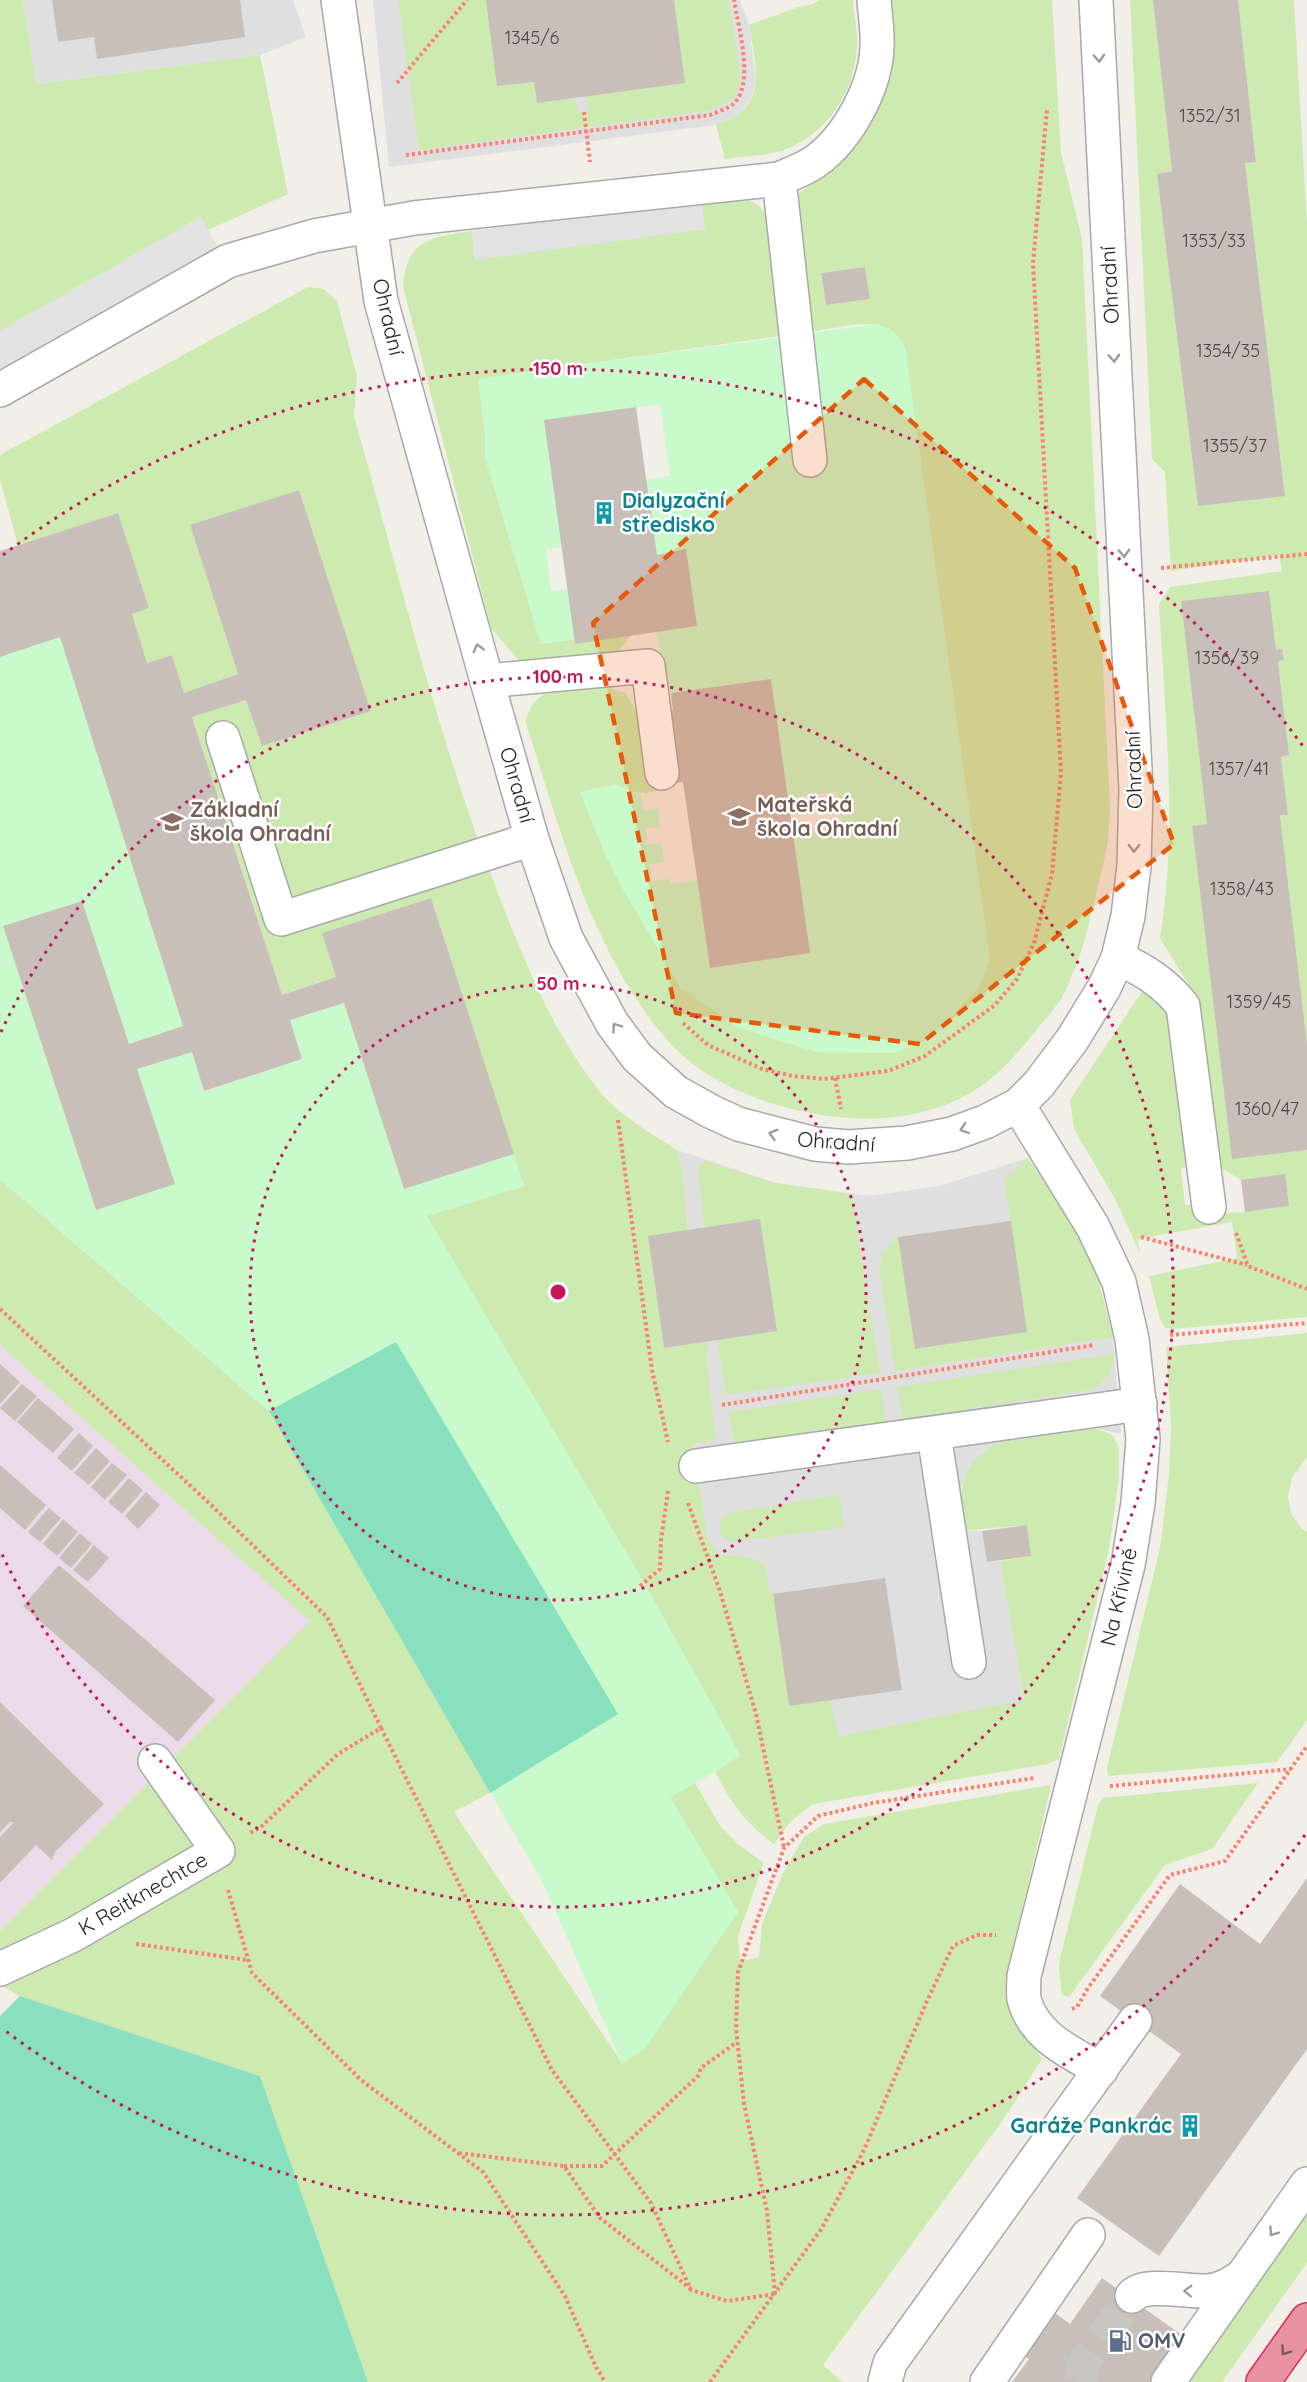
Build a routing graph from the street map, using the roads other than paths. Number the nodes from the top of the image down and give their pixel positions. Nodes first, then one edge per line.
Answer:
1 (338, 0) edge
2 (874, 0) edge
3 (1096, 0) edge
4 (779, 179) junction
5 (371, 224) junction
6 (0, 390) edge
7 (810, 460) dead end
8 (487, 681) junction
9 (223, 738) dead end
10 (662, 773) dead end
11 (532, 839) junction
12 (1118, 958) junction
13 (1018, 1106) junction
14 (1209, 1207) road end
15 (1140, 1404) junction
16 (934, 1434) junction
17 (683, 1470) road end
18 (969, 1662) dead end
19 (155, 1761) dead end
20 (0, 1969) edge
21 (1135, 2021) dead end
22 (1101, 2070) junction
23 (1307, 2184) edge
24 (1088, 2235) dead end
25 (1242, 2276) junction
26 (1132, 2296) tunnel mouth
27 (1307, 2320) edge
28 (885, 2382) edge
29 (987, 2382) edge
30 (1168, 2382) edge
31 (1263, 2382) edge

1 - 5 street, Ohradní
2 - 4 street
3 -> 12 street, Ohradní
4 - 5 street
4 - 7 street
5 - 6 street
8 -> 5 street, Ohradní
8 - 10 street
8 - 11 street, Ohradní
9 - 11 street
13 -> 11 street, Ohradní
12 - 13 street, Ohradní
12 - 14 street
13 - 15 street, Na Křivině
15 - 16 street
15 - 22 street, Na Křivině
16 - 17 street
16 - 18 street
19 - 20 street, K Reitknechtce
21 - 22 street
22 - 28 street
23 -> 25 street
24 - 29 street
25 -> 26 street
25 - 30 street
27 -> 31 highway

